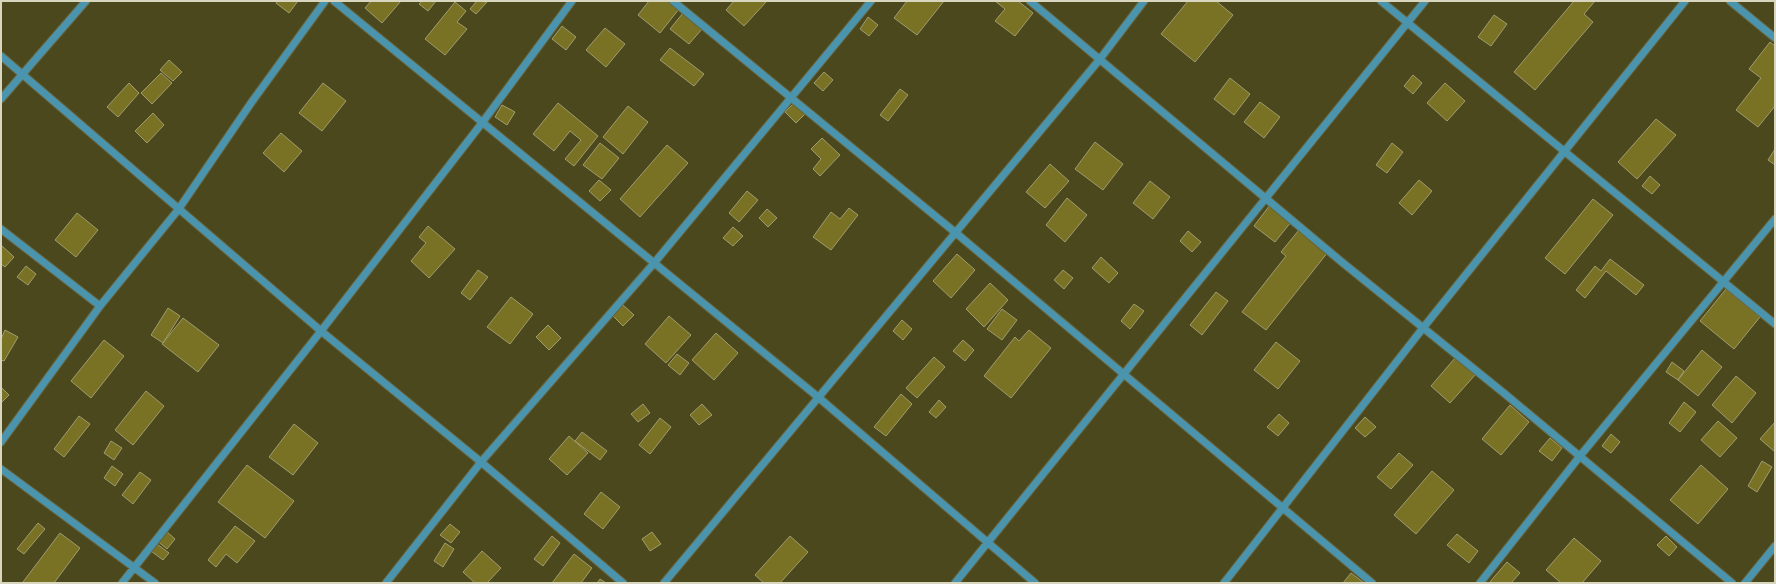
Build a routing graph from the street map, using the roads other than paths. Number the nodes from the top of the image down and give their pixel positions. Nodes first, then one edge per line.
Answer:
1 (86, 1) edge
2 (325, 1) edge
3 (334, 1) edge
4 (572, 1) edge
5 (673, 1) edge
6 (871, 1) edge
7 (1030, 1) edge
8 (1144, 1) edge
9 (1381, 1) edge
10 (1425, 1) edge
11 (1685, 1) edge
12 (1730, 1) edge
13 (1409, 23) junction
14 (1775, 38) edge
15 (1, 56) edge
16 (1100, 59) junction
17 (23, 75) junction
18 (1, 99) edge
19 (792, 99) junction
20 (482, 123) junction
21 (1563, 151) junction
22 (1267, 199) junction
23 (178, 210) junction
24 (1775, 219) edge
25 (1, 229) edge
26 (956, 233) junction
27 (655, 262) junction
28 (1724, 283) junction
29 (100, 306) junction
30 (1775, 324) edge
31 (1423, 328) junction
32 (321, 331) junction
33 (1124, 376) junction
34 (818, 397) junction
35 (1, 442) edge
36 (1580, 456) junction
37 (481, 462) junction
38 (1, 469) edge
39 (1284, 508) junction
40 (988, 542) junction
41 (1775, 546) edge
42 (135, 567) junction
43 (122, 583) edge
44 (155, 583) edge
45 (386, 583) edge
46 (623, 583) edge
47 (664, 583) edge
48 (955, 583) edge
49 (1035, 583) edge
50 (1224, 583) edge
51 (1372, 583) edge
52 (1480, 583) edge
53 (1732, 583) edge
54 (1745, 583) edge

1 - 17 street
2 - 23 street
3 - 20 street
4 - 20 street
5 - 19 street
6 - 19 street
7 - 16 street
8 - 16 street
9 - 13 street
10 - 13 street
11 - 21 street
12 - 14 street
13 - 21 street
13 - 22 street
15 - 17 street
16 - 22 street
16 - 26 street
17 - 18 street
17 - 23 street
19 - 26 street
19 - 27 street
20 - 27 street
20 - 32 street
21 - 28 street
21 - 31 street
22 - 31 street
22 - 33 street
23 - 29 street
23 - 32 street
24 - 28 street
25 - 29 street
26 - 33 street
26 - 34 street
27 - 34 street
27 - 37 street
28 - 30 street
28 - 36 street
29 - 35 street
31 - 36 street
31 - 39 street
32 - 37 street
32 - 42 street
33 - 39 street
33 - 40 street
34 - 40 street
34 - 47 street
36 - 52 street
36 - 53 street
37 - 45 street
37 - 46 street
38 - 42 street
39 - 50 street
39 - 51 street
40 - 48 street
40 - 49 street
41 - 54 street
42 - 43 street
42 - 44 street

